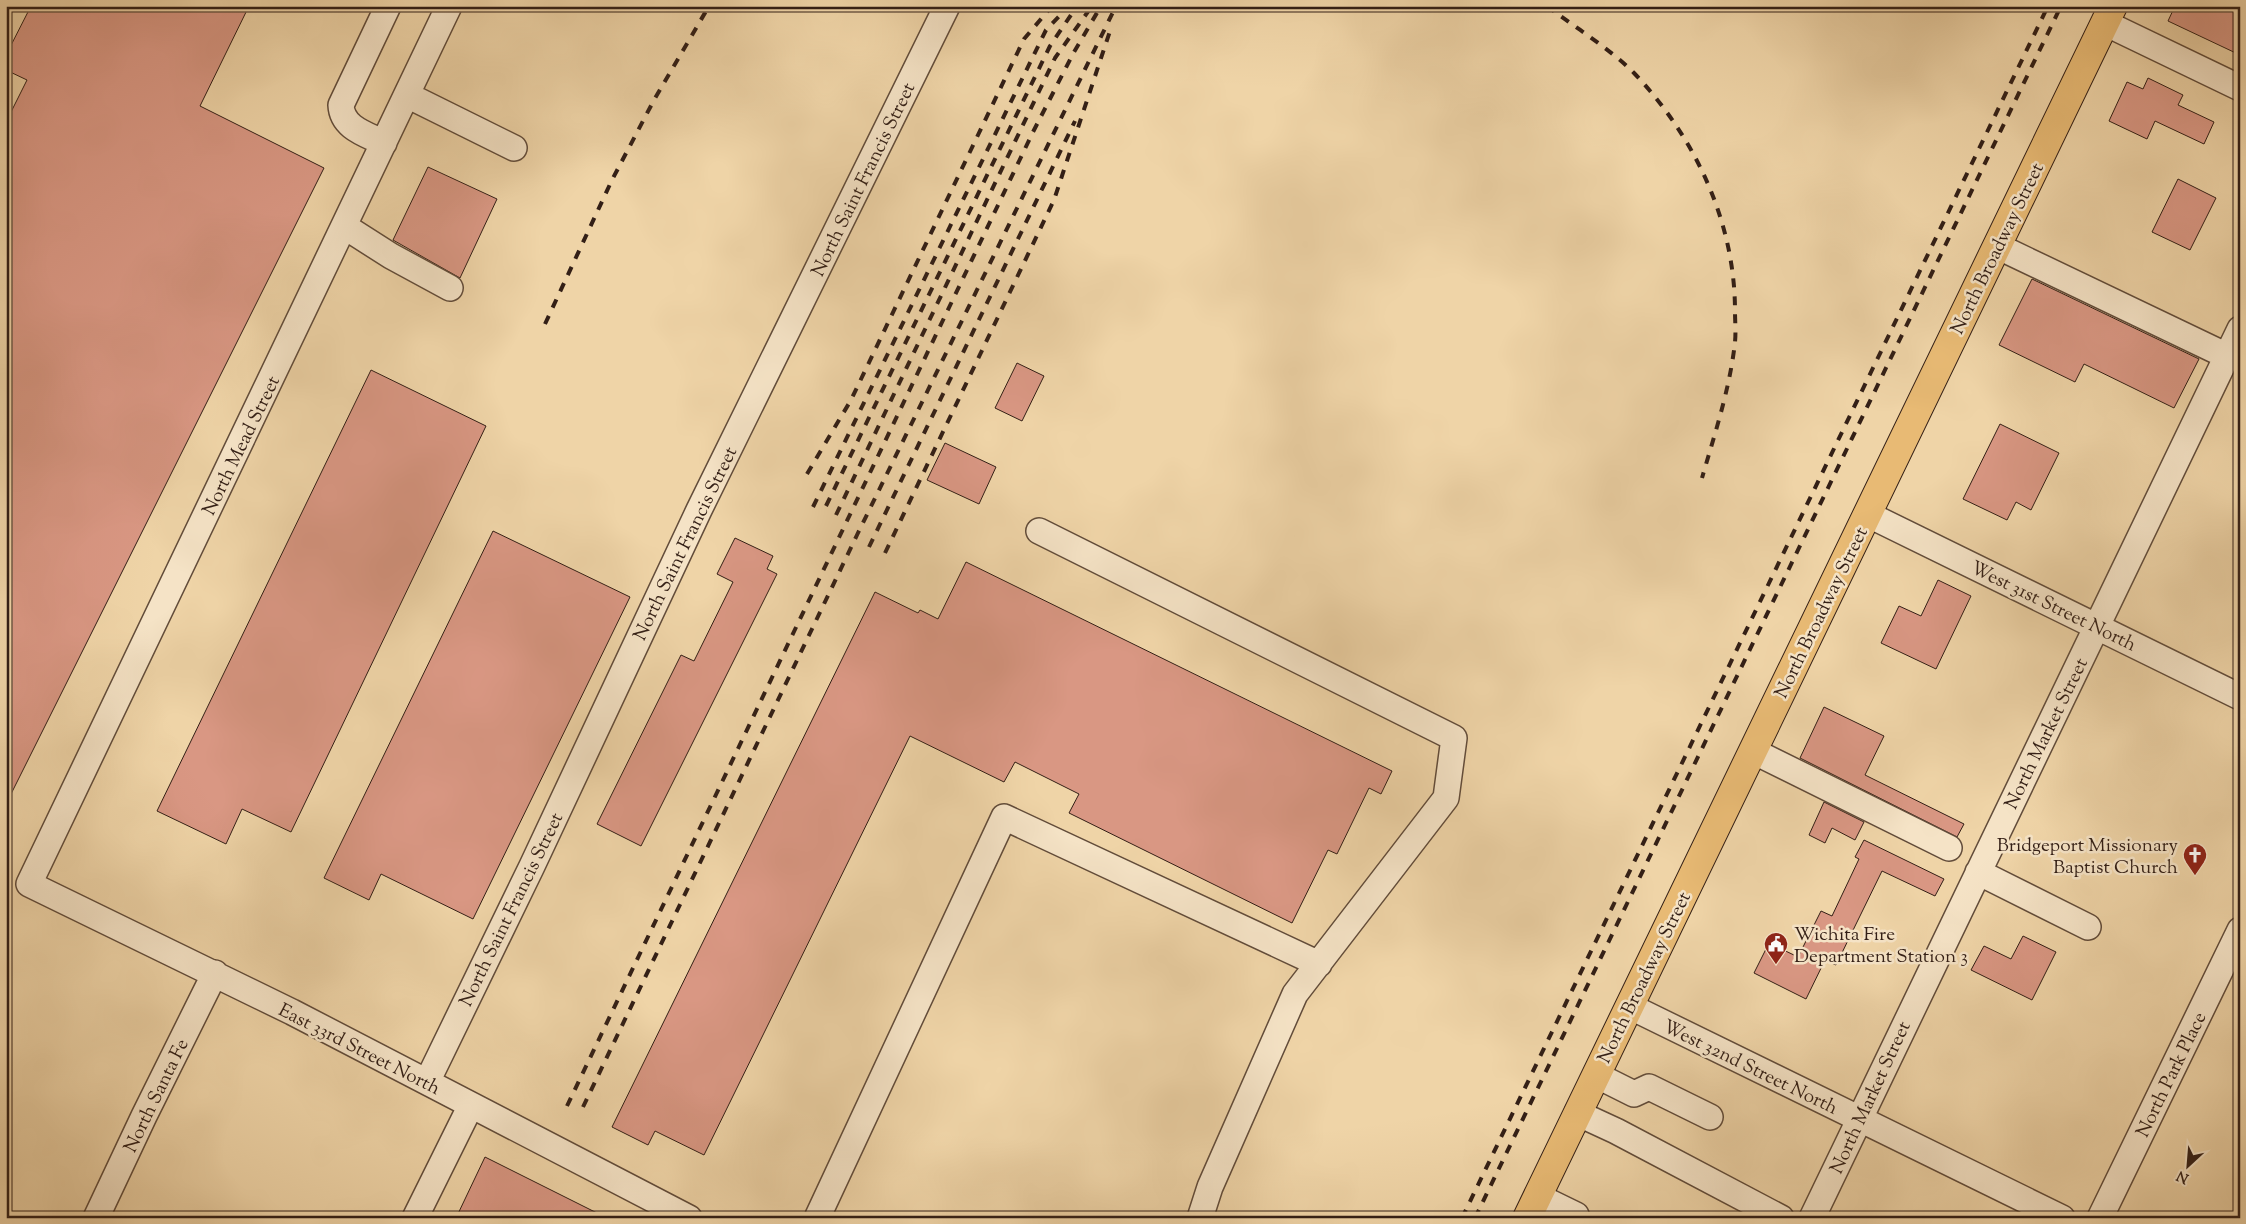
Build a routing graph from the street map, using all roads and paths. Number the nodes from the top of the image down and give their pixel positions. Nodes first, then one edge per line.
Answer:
1 (388, 6) edge
2 (449, 6) edge
3 (947, 6) edge
4 (2109, 15) edge
5 (2240, 88) edge
6 (407, 95) junction
7 (384, 143) junction
8 (514, 148) dead end
9 (344, 226) junction
10 (1997, 246) junction
11 (450, 288) dead end
12 (2240, 329) edge
13 (2227, 356) junction
14 (1868, 514) junction
15 (1039, 530) dead end
16 (2097, 626) junction
17 (2240, 697) edge
18 (1753, 751) junction
19 (1949, 848) dead end
20 (1978, 872) junction
21 (29, 884) joint
22 (2088, 927) dead end
23 (2240, 930) edge
24 (1319, 964) junction
25 (215, 973) junction
26 (1629, 1006) junction
27 (1596, 1075) junction
28 (427, 1082) junction
29 (471, 1105) junction
30 (1577, 1113) junction
31 (1710, 1117) dead end
32 (1858, 1118) junction
33 (1532, 1207) edge
34 (820, 1217) edge
35 (96, 1218) edge
36 (415, 1218) edge
37 (689, 1218) edge
38 (1200, 1218) edge
39 (1577, 1218) edge
40 (1781, 1218) edge
41 (1812, 1218) edge
42 (2062, 1218) edge
43 (2100, 1218) edge

1 - 7 street
2 - 6 street, North Mead Street
3 - 28 street, North Saint Francis Street
4 - 5 street
4 - 10 main road, North Broadway Street
6 - 7 street, North Mead Street
6 - 8 street
7 - 9 street, North Mead Street
9 - 11 street
9 - 21 street, North Mead Street
10 - 13 street
10 - 14 main road, North Broadway Street
12 - 13 street, North Market Street
13 - 16 street, North Market Street
14 - 16 street, West 31st Street North
14 - 18 main road, North Broadway Street
15 - 24 street
16 - 17 street, West 31st Street North
16 - 20 street, North Market Street
18 - 19 street
18 - 26 main road, North Broadway Street
20 - 22 street
20 - 32 street, North Market Street
21 - 25 street, East 33rd Street North
23 - 43 street, North Park Place
24 - 34 street
24 - 38 street
25 - 28 street, East 33rd Street North
25 - 35 street, North Santa Fe
26 - 27 main road, North Broadway Street
26 - 32 street, West 32nd Street North
27 - 30 main road, North Broadway Street
27 - 31 street
28 - 29 street, East 33rd Street North
29 - 36 street
29 - 37 street, East 33rd Street North
30 - 33 main road, North Broadway Street
30 - 40 street
32 - 41 street, North Market Street
32 - 42 street, West 32nd Street North
33 - 39 street

